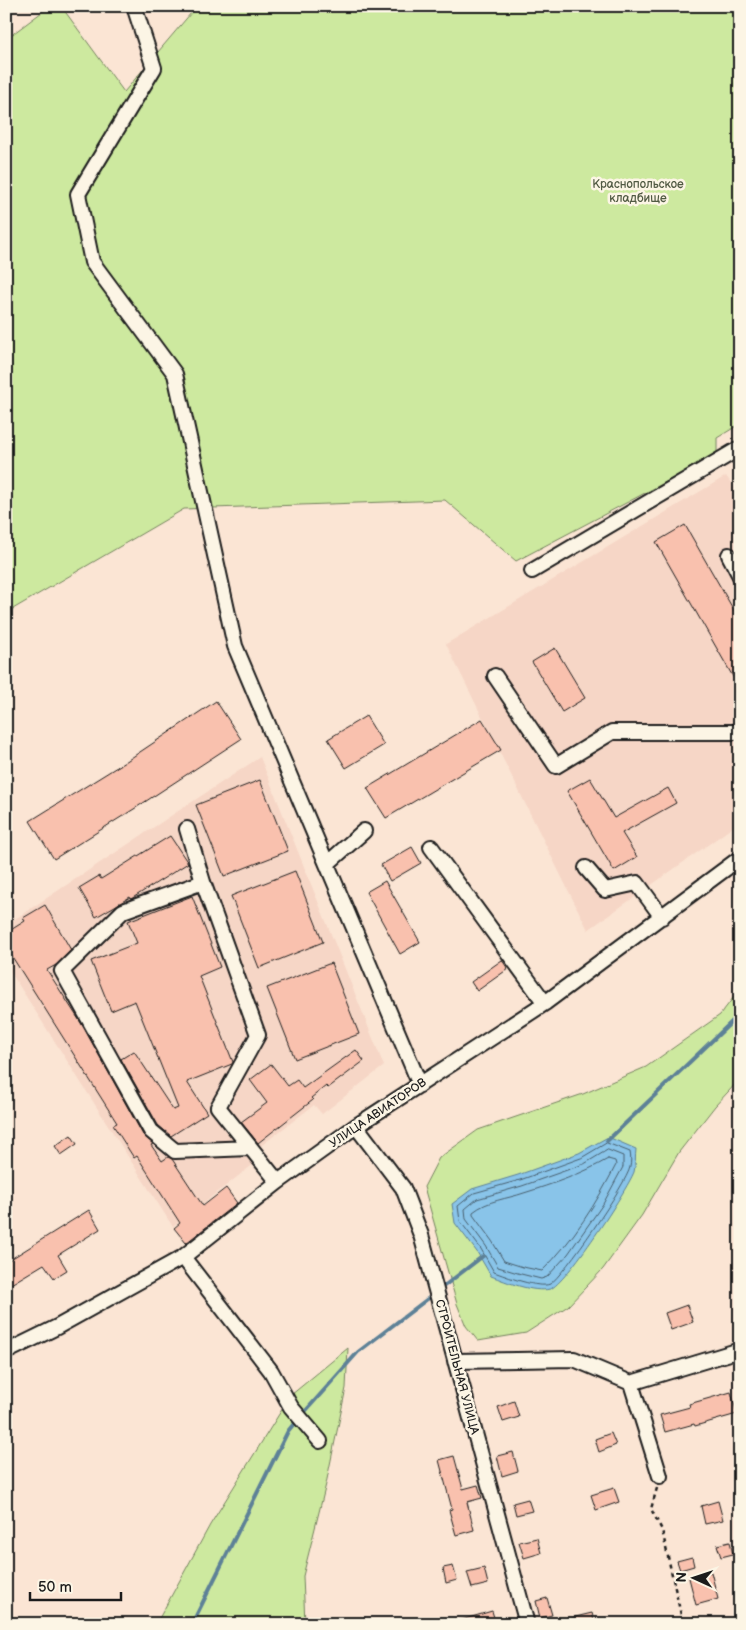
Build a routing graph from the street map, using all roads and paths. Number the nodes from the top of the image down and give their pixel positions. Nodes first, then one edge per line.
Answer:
1 (134, 6) edge
2 (740, 448) edge
3 (729, 555) dead end
4 (532, 570) dead end
5 (740, 576) edge
6 (495, 676) dead end
7 (740, 732) edge
8 (187, 829) dead end
9 (364, 831) dead end
10 (431, 847) dead end
11 (740, 858) edge
12 (327, 864) junction
13 (586, 868) dead end
14 (203, 882) junction
15 (662, 917) junction
16 (545, 1003) junction
17 (420, 1085) junction
18 (356, 1126) junction
19 (250, 1148) junction
20 (278, 1182) junction
21 (183, 1257) junction
22 (740, 1350) edge
23 (6, 1352) edge
24 (456, 1361) junction
25 (631, 1383) junction
26 (320, 1441) dead end
27 (660, 1476) joint
28 (527, 1624) edge
29 (683, 1624) edge

1 - 12 street
2 - 4 street
3 - 5 street
6 - 7 street
8 - 14 street
9 - 12 street
10 - 16 street
11 - 15 street, УЛИЦА АВИАТОРОВ
12 - 17 street
13 - 15 street
14 - 19 street
14 - 19 street
15 - 16 street, УЛИЦА АВИАТОРОВ
16 - 17 street, УЛИЦА АВИАТОРОВ
17 - 18 street, УЛИЦА АВИАТОРОВ
18 - 20 street, УЛИЦА АВИАТОРОВ
18 - 24 street, СТРОИТЕЛЬНАЯ УЛИЦА
19 - 20 street
20 - 21 street, УЛИЦА АВИАТОРОВ
21 - 23 street, УЛИЦА АВИАТОРОВ
21 - 26 street
22 - 25 street
24 - 25 street
24 - 28 street, СТРОИТЕЛЬНАЯ УЛИЦА
25 - 27 street
27 - 29 path

